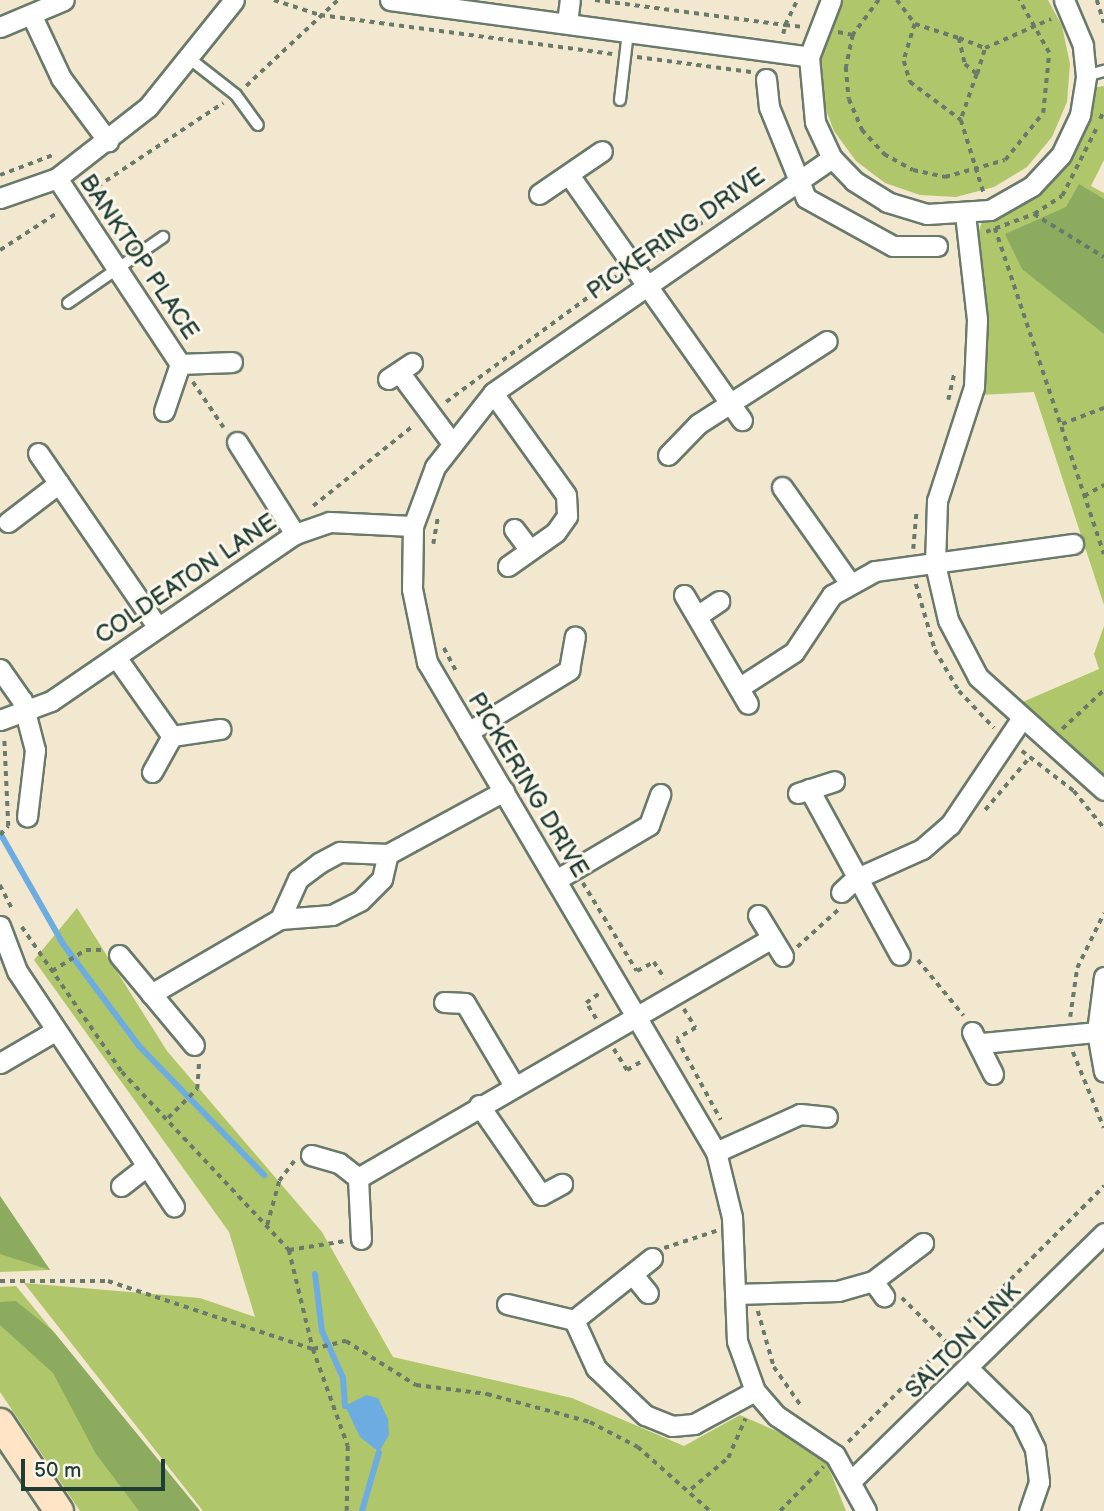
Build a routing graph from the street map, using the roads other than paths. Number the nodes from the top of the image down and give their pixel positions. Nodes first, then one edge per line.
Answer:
1 (64, 0) edge
2 (234, 0) edge
3 (390, 0) edge
4 (570, 0) edge
5 (831, 0) edge
6 (1063, 0) edge
7 (425, 2) edge
8 (31, 14) junction
9 (567, 23) junction
10 (0, 27) edge
11 (628, 31) junction
12 (809, 57) junction
13 (190, 59) junction
14 (1095, 73) edge
15 (765, 76) road end
16 (620, 100) dead end
17 (258, 125) dead end
18 (108, 141) junction
19 (602, 151) dead end
20 (832, 158) junction
21 (569, 175) junction
22 (57, 178) junction
23 (797, 181) junction
24 (538, 194) dead end
25 (0, 198) edge
26 (965, 214) junction
27 (163, 237) dead end
28 (937, 246) dead end
29 (117, 270) junction
30 (646, 283) junction
31 (68, 303) dead end
32 (827, 341) dead end
33 (232, 362) dead end
34 (180, 363) junction
35 (400, 371) dead end
36 (493, 393) junction
37 (730, 402) junction
38 (164, 411) dead end
39 (742, 421) dead end
40 (237, 442) road end
41 (452, 443) junction
42 (38, 453) dead end
43 (668, 455) dead end
44 (59, 483) junction
45 (782, 487) dead end
46 (8, 522) dead end
47 (413, 526) junction
48 (514, 529) dead end
49 (295, 534) junction
50 (1073, 544) dead end
51 (530, 550) junction
52 (935, 564) junction
53 (508, 566) dead end
54 (849, 582) junction
55 (684, 595) dead end
56 (719, 601) dead end
57 (697, 616) junction
58 (158, 626) junction
59 (575, 636) dead end
60 (116, 657) junction
61 (0, 669) edge
62 (11, 718) edge
63 (1020, 721) junction
64 (220, 729) dead end
65 (468, 732) junction
66 (172, 736) junction
67 (152, 772) dead end
68 (834, 781) dead end
69 (1104, 790) edge
70 (504, 791) junction
71 (660, 794) dead end
72 (27, 817) dead end
73 (388, 854) junction
74 (556, 880) junction
75 (848, 886) junction
76 (758, 915) dead end
77 (280, 919) junction
78 (0, 926) edge
79 (770, 939) junction
80 (118, 955) dead end
81 (900, 955) road end
82 (783, 957) dead end
83 (1104, 977) edge
84 (151, 994) junction
85 (444, 1002) dead end
86 (639, 1018) junction
87 (55, 1031) junction
88 (1100, 1043) edge
89 (194, 1045) road end
90 (0, 1063) edge
91 (1104, 1071) edge
92 (993, 1074) dead end
93 (513, 1084) junction
94 (479, 1105) junction
95 (827, 1116) dead end
96 (716, 1152) junction
97 (311, 1154) road end
98 (147, 1166) junction
99 (358, 1178) junction
100 (562, 1184) dead end
101 (121, 1186) dead end
102 (174, 1206) dead end
103 (1104, 1233) edge
104 (360, 1239) road end
105 (923, 1244) dead end
106 (652, 1258) road end
107 (634, 1276) junction
108 (648, 1293) dead end
109 (735, 1294) junction
110 (514, 1312) dead end
111 (574, 1321) junction
112 (970, 1370) junction
113 (755, 1391) junction
114 (0, 1423) edge
115 (852, 1480) junction
116 (59, 1511) edge
117 (866, 1511) edge
118 (1029, 1511) edge

1 - 8 street
2 - 13 street
3 - 7 street
4 - 9 street
5 - 12 street
6 - 14 street
7 - 9 street
8 - 10 street
8 - 18 street
9 - 11 street
11 - 12 street
11 - 16 lane
12 - 20 street
13 - 17 lane
13 - 18 street
14 - 26 street
15 - 23 street, PICKERING DRIVE
18 - 22 street
19 - 21 street
20 - 23 street, PICKERING DRIVE
20 - 26 street
21 - 24 street
21 - 30 street
22 - 25 street
22 - 29 street, BANKTOP PLACE
23 - 28 street, PICKERING DRIVE
23 - 30 street, PICKERING DRIVE
26 - 52 street
27 - 29 lane
29 - 31 lane
29 - 34 street, BANKTOP PLACE
30 - 36 street, PICKERING DRIVE
30 - 37 street
32 - 37 street
33 - 34 street, BANKTOP PLACE
34 - 38 street, BANKTOP PLACE
35 - 41 street
36 - 41 street, PICKERING DRIVE
36 - 51 street
37 - 39 street
37 - 43 street
40 - 49 street
41 - 47 street, PICKERING DRIVE
42 - 44 street
44 - 46 street
44 - 58 street
45 - 54 street
47 - 49 street, COLDEATON LANE
47 - 65 street, PICKERING DRIVE
48 - 51 street
49 - 58 street, COLDEATON LANE
50 - 52 street
51 - 53 street
52 - 54 street
52 - 63 street
54 - 57 street
55 - 57 street
56 - 57 street
58 - 60 street, COLDEATON LANE
59 - 65 street
60 - 62 street, COLDEATON LANE
60 - 66 street
61 - 62 street
62 - 72 street
63 - 69 street
63 - 75 street
64 - 66 street
65 - 70 street, PICKERING DRIVE
66 - 67 street
68 - 75 street
70 - 73 street
70 - 74 street, PICKERING DRIVE
71 - 74 street
73 - 77 street
73 - 77 street
74 - 86 street, PICKERING DRIVE
75 - 81 street
76 - 79 street
77 - 84 street
78 - 87 street
79 - 82 street
79 - 86 street
80 - 84 street
83 - 88 street
84 - 89 street
85 - 93 street
86 - 93 street
86 - 96 street, PICKERING DRIVE
87 - 90 street
87 - 98 street
88 - 91 street
88 - 92 street
93 - 94 street
94 - 99 street
94 - 100 street
95 - 96 street
96 - 109 street, PICKERING DRIVE
97 - 99 street
98 - 101 street
98 - 102 street
99 - 104 street
103 - 112 street, SALTON LINK
105 - 109 street
106 - 107 street
107 - 108 street
107 - 111 street
109 - 113 street, PICKERING DRIVE
110 - 111 street
111 - 113 street
112 - 115 street, SALTON LINK
112 - 118 street
113 - 115 street, PICKERING DRIVE
114 - 116 street
115 - 117 street, PICKERING DRIVE

